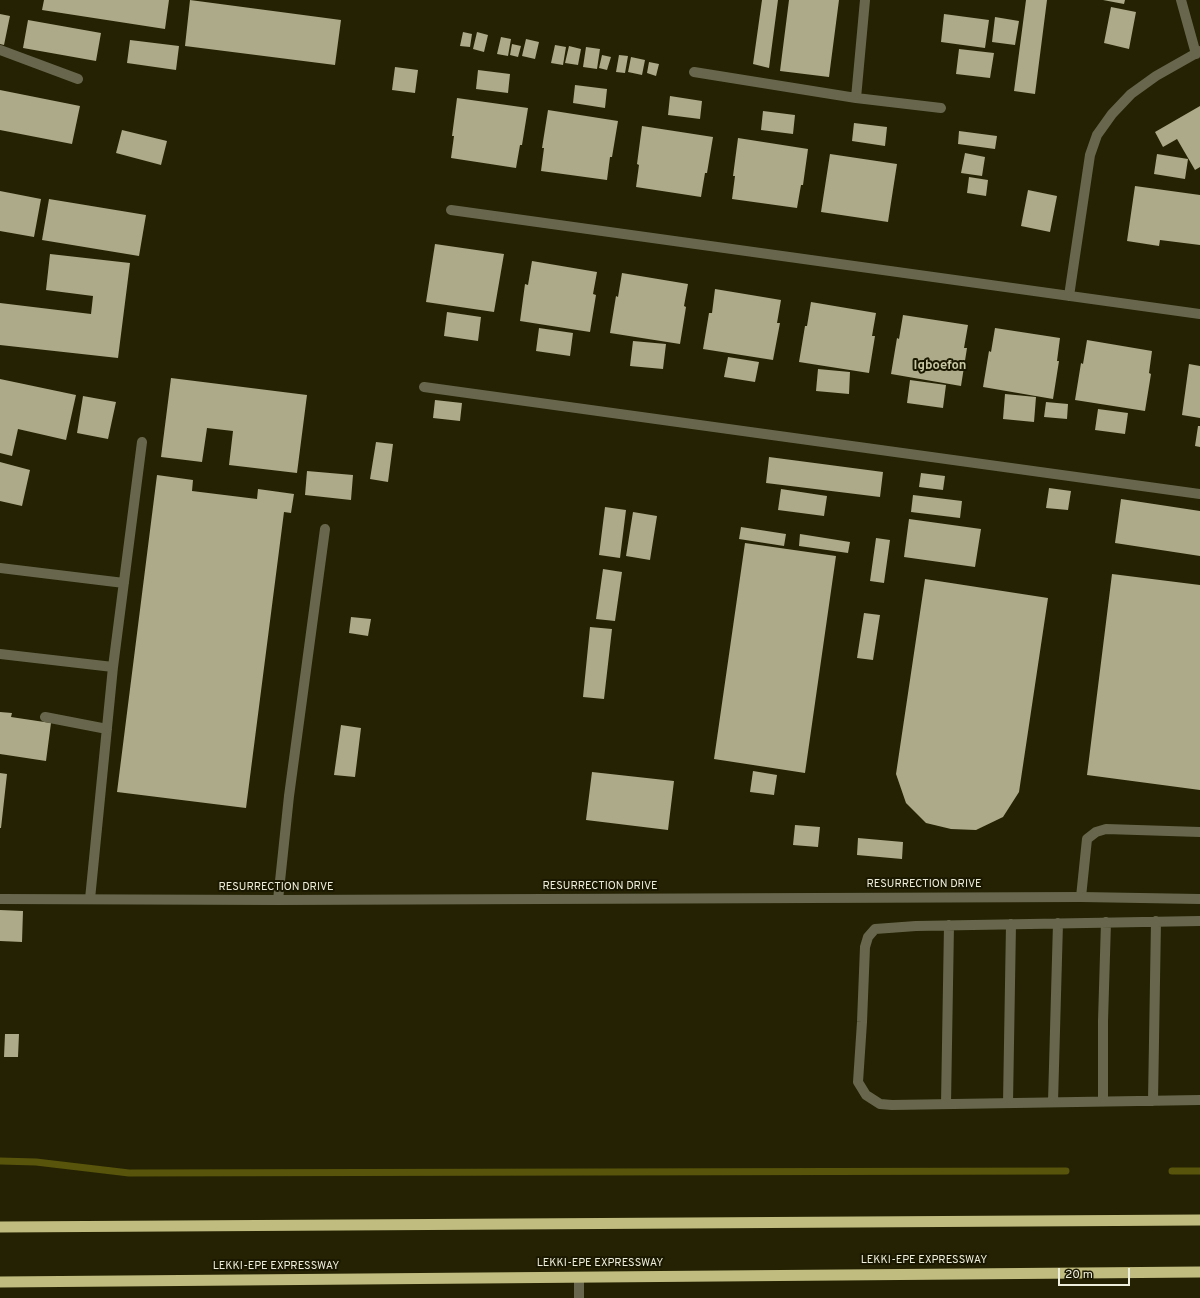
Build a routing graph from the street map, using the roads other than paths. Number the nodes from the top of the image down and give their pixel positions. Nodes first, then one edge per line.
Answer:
1 (865, 0) edge
2 (1181, 0) edge
3 (0, 50) edge
4 (1198, 52) edge
5 (694, 72) dead end
6 (78, 79) dead end
7 (856, 98) junction
8 (941, 108) dead end
9 (451, 210) dead end
10 (1069, 296) junction
11 (1200, 314) edge
12 (424, 387) dead end
13 (142, 442) dead end
14 (1200, 494) edge
15 (325, 529) dead end
16 (0, 568) edge
17 (124, 583) junction
18 (0, 654) edge
19 (114, 666) junction
20 (45, 717) dead end
21 (107, 729) junction
22 (1200, 832) edge
23 (1080, 897) junction
24 (0, 899) edge
25 (90, 899) junction
26 (1200, 899) edge
27 (278, 900) junction
28 (1200, 921) edge
29 (1106, 922) junction
30 (1156, 922) junction
31 (1058, 923) junction
32 (1011, 924) junction
33 (949, 925) junction
34 (1200, 1100) edge
35 (1103, 1101) junction
36 (1153, 1101) junction
37 (1053, 1102) junction
38 (1008, 1103) junction
39 (946, 1104) junction
40 (1200, 1220) edge
41 (0, 1227) edge
42 (1200, 1272) edge
43 (579, 1277) junction
44 (0, 1282) edge
45 (579, 1298) edge

1 - 7 street
2 - 4 street
3 - 6 street
4 - 10 street
5 - 7 street
7 - 8 street
9 - 10 street
10 - 11 street
12 - 14 street
13 - 17 street
15 - 27 street
16 - 17 street
17 - 19 street
18 - 19 street
19 - 21 street
20 - 21 street
21 - 25 street
22 - 23 street
23 - 26 street, RESURRECTION DRIVE
23 - 27 street, RESURRECTION DRIVE
24 - 25 street, RESURRECTION DRIVE
25 - 27 street, RESURRECTION DRIVE
28 - 30 street
29 - 30 street
29 - 31 street
29 - 35 street
30 - 36 street
31 - 32 street
31 - 37 street
32 - 33 street
32 - 38 street
33 - 39 street
33 - 39 street
34 - 36 street
35 - 36 street
35 - 37 street
37 - 38 street
38 - 39 street
40 - 41 highway
42 - 43 highway, LEKKI-EPE EXPRESSWAY
43 - 44 highway, LEKKI-EPE EXPRESSWAY
43 - 45 street

